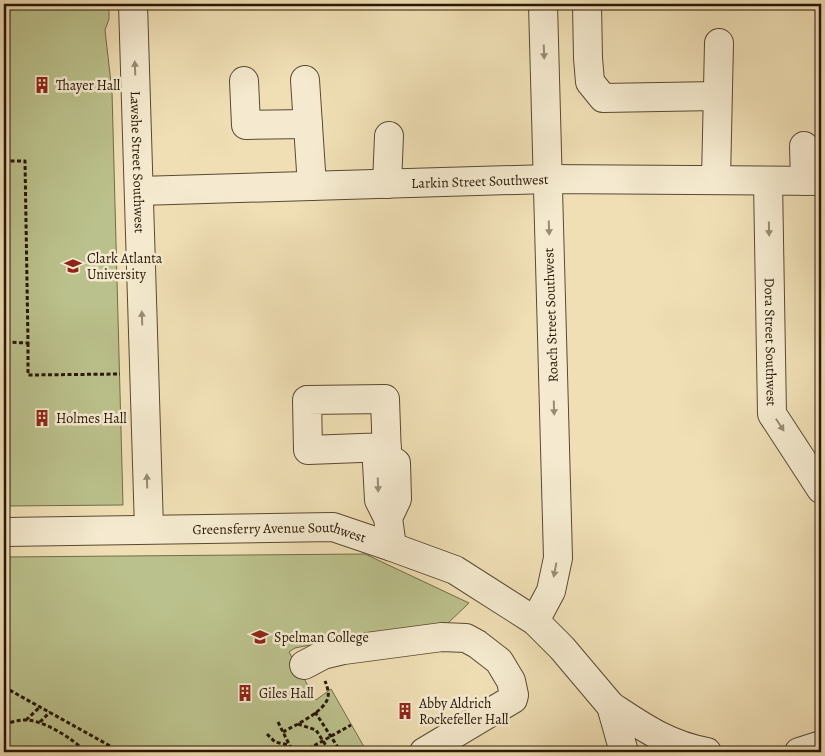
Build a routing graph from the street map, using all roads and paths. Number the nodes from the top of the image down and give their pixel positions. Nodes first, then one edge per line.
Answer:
1 (133, 4) edge
2 (543, 4) edge
3 (587, 4) edge
4 (719, 43) dead end
5 (305, 80) dead end
6 (244, 81) dead end
7 (718, 96) junction
8 (308, 124) junction
9 (389, 136) dead end
10 (804, 146) dead end
11 (4, 161) edge
12 (548, 179) junction
13 (716, 180) junction
14 (768, 180) junction
15 (813, 181) edge
16 (387, 184) junction
17 (312, 186) junction
18 (139, 192) junction
19 (4, 342) edge
20 (28, 343) junction
21 (120, 374) dead end
22 (387, 452) dead end
23 (821, 489) edge
24 (149, 529) junction
25 (4, 532) edge
26 (392, 547) junction
27 (535, 621) junction
28 (304, 665) joint
29 (4, 687) edge
30 (41, 706) junction
31 (611, 706) junction
32 (50, 712) junction
33 (315, 712) junction
34 (25, 720) junction
35 (40, 722) junction
36 (278, 722) dead end
37 (4, 724) edge
38 (298, 724) junction
39 (351, 725) dead end
40 (283, 732) junction
41 (267, 734) dead end
42 (331, 736) junction
43 (323, 740) junction
44 (289, 745) junction
45 (821, 746) edge
46 (86, 752) edge
47 (121, 752) edge
48 (293, 752) edge
49 (303, 752) edge
50 (330, 752) edge
51 (341, 752) edge
52 (424, 752) edge
53 (624, 752) edge
54 (707, 752) edge
55 (799, 752) edge

18 -> 1 street, Lawshe Street Southwest
2 -> 12 street, Roach Street Southwest
3 - 7 street
4 - 7 street
5 - 8 street
6 - 8 street
7 - 13 street
8 - 17 street
9 - 16 street
10 - 15 street
11 - 20 path
12 - 13 street, Larkin Street Southwest
12 - 16 street, Larkin Street Southwest
12 -> 27 street, Roach Street Southwest
13 - 14 street, Larkin Street Southwest
14 - 15 street, Larkin Street Southwest
14 -> 23 street, Dora Street Southwest
16 - 17 street, Larkin Street Southwest
17 - 18 street, Larkin Street Southwest
24 -> 18 street, Lawshe Street Southwest
19 - 20 path
20 - 21 path
22 - 26 street
24 - 25 street, Greensferry Avenue Southwest
24 - 26 street, Greensferry Avenue Southwest
26 - 27 street, Greensferry Avenue Southwest
27 - 31 street, Greensferry Avenue Southwest
28 - 33 path
28 - 52 street
29 - 30 path
30 - 32 path
30 - 34 path
31 - 53 street
31 - 54 street
32 - 35 path
32 - 47 path
33 - 38 path
33 - 42 path
34 - 35 path
34 - 37 path
35 - 46 path
36 - 40 path
38 - 40 path
38 - 43 path
39 - 42 path
40 - 44 path
41 - 44 path
42 - 43 path
42 - 51 path
43 - 49 path
43 - 50 path
44 - 48 path
45 - 55 street

